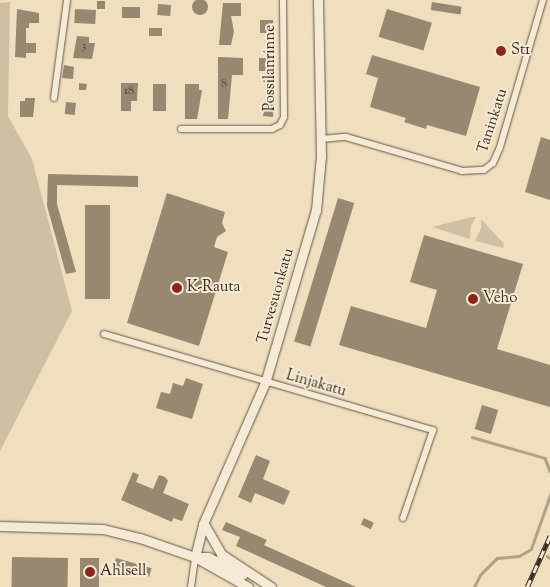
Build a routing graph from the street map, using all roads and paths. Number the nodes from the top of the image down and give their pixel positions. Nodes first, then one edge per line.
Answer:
1 (67, 0) edge
2 (283, 0) edge
3 (318, 0) edge
4 (543, 0) edge
5 (54, 98) dead end
6 (180, 129) dead end
7 (321, 139) junction
8 (104, 334) dead end
9 (265, 382) junction
10 (404, 518) dead end
11 (204, 524) junction
12 (0, 526) edge
13 (195, 557) junction
14 (191, 587) edge
15 (248, 587) edge
16 (265, 587) edge
17 (271, 587) edge

1 - 5 street
2 - 6 street, Possilanrinne
3 - 7 main road, Turvesuonkatu
4 - 7 street, Taninkatu
7 - 9 main road, Turvesuonkatu
8 - 9 street, Linjakatu
9 - 10 street, Linjakatu
9 - 11 main road, Turvesuonkatu
11 - 13 main road, Turvesuonkatu
11 - 17 main road
12 - 13 main road
13 - 14 street, Turvesuonkatu
13 - 15 main road
13 - 16 main road

